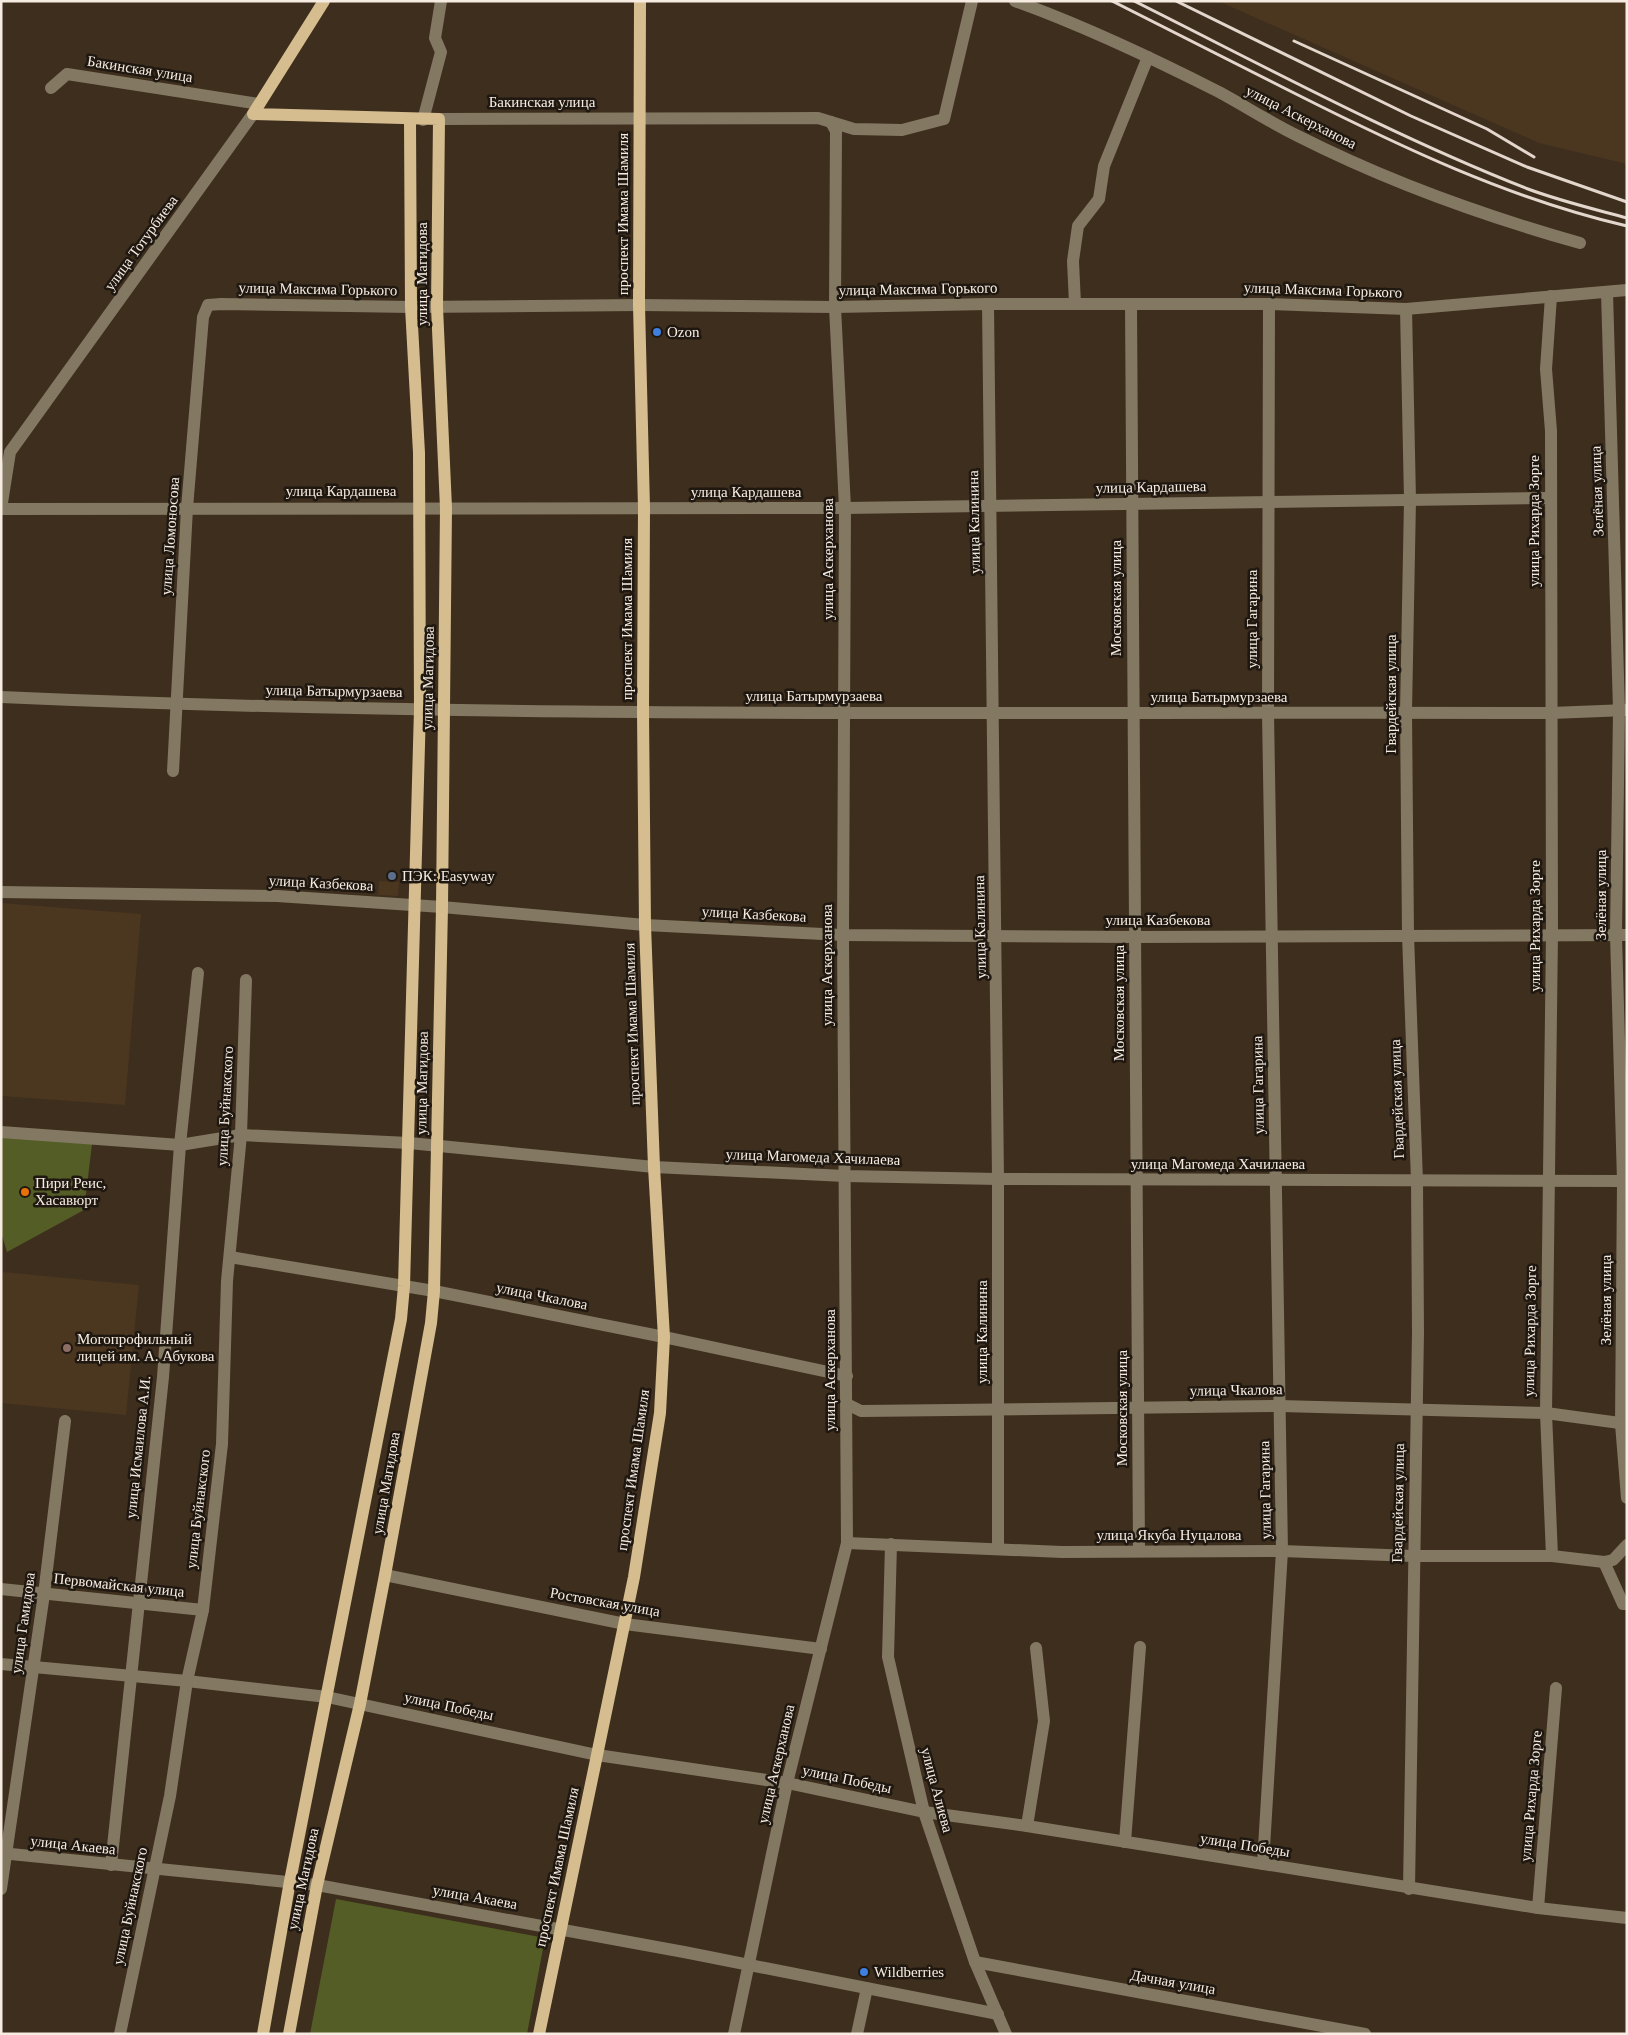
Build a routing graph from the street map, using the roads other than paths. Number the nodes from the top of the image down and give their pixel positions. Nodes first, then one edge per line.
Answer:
1 (441, 1) edge
2 (640, 1) edge
3 (972, 1) edge
4 (1015, 1) edge
5 (321, 2) edge
6 (1148, 57) junction
7 (51, 88) dead end
8 (256, 109) junction
9 (640, 118) junction
10 (439, 119) junction
11 (416, 120) junction
12 (831, 122) junction
13 (1580, 244) dead end
14 (1627, 290) edge
15 (1607, 292) junction
16 (1551, 296) junction
17 (988, 304) junction
18 (1075, 304) junction
19 (1131, 304) junction
20 (1269, 304) junction
21 (208, 305) joint
22 (638, 306) junction
23 (411, 307) junction
24 (437, 307) junction
25 (835, 307) junction
26 (1406, 309) junction
27 (1550, 498) junction
28 (1410, 500) junction
29 (1268, 502) junction
30 (1132, 504) junction
31 (990, 506) junction
32 (187, 508) junction
33 (420, 508) junction
34 (446, 508) junction
35 (644, 508) junction
36 (845, 508) junction
37 (1, 509) edge
38 (1, 697) edge
39 (176, 704) junction
40 (420, 709) junction
41 (444, 709) junction
42 (1623, 710) edge
43 (643, 712) junction
44 (843, 712) junction
45 (1406, 712) junction
46 (1551, 712) junction
47 (1268, 713) junction
48 (994, 714) junction
49 (1134, 714) junction
50 (173, 771) dead end
51 (1, 892) edge
52 (415, 905) junction
53 (442, 907) junction
54 (645, 925) junction
55 (1552, 934) junction
56 (843, 935) junction
57 (1272, 935) junction
58 (1408, 935) junction
59 (1622, 935) edge
60 (996, 936) junction
61 (1135, 937) junction
62 (198, 972) dead end
63 (246, 980) dead end
64 (1, 1132) edge
65 (241, 1135) junction
66 (409, 1143) junction
67 (180, 1146) junction
68 (438, 1146) junction
69 (654, 1166) junction
70 (846, 1176) junction
71 (998, 1179) junction
72 (1136, 1180) junction
73 (1276, 1181) junction
74 (1417, 1181) junction
75 (1548, 1181) junction
76 (1625, 1181) edge
77 (230, 1257) junction
78 (404, 1286) junction
79 (434, 1291) junction
80 (664, 1336) junction
81 (847, 1376) junction
82 (847, 1404) junction
83 (1280, 1406) junction
84 (1138, 1408) junction
85 (998, 1410) junction
86 (1417, 1410) junction
87 (1546, 1413) junction
88 (65, 1420) dead end
89 (1624, 1424) edge
90 (1627, 1498) edge
91 (847, 1543) junction
92 (891, 1544) junction
93 (1627, 1545) edge
94 (998, 1549) junction
95 (1282, 1551) junction
96 (1139, 1552) junction
97 (1414, 1556) junction
98 (1552, 1556) junction
99 (1604, 1562) junction
100 (385, 1575) junction
101 (1, 1589) edge
102 (44, 1594) junction
103 (138, 1603) junction
104 (1627, 1604) edge
105 (203, 1610) junction
106 (625, 1624) junction
107 (1140, 1647) dead end
108 (1036, 1648) dead end
109 (820, 1649) junction
110 (1, 1664) edge
111 (33, 1666) junction
112 (131, 1675) junction
113 (187, 1680) junction
114 (1556, 1688) dead end
115 (327, 1698) junction
116 (360, 1704) junction
117 (597, 1755) junction
118 (787, 1783) junction
119 (924, 1812) junction
120 (1027, 1826) junction
121 (1125, 1842) junction
122 (4, 1854) edge
123 (1263, 1864) junction
124 (110, 1865) junction
125 (154, 1870) junction
126 (290, 1881) junction
127 (318, 1885) junction
128 (1, 1888) edge
129 (1409, 1888) junction
130 (1538, 1908) junction
131 (1627, 1918) edge
132 (561, 1930) junction
133 (975, 1962) junction
134 (749, 1966) junction
135 (866, 1988) junction
136 (998, 2014) junction
137 (120, 2034) edge
138 (263, 2034) edge
139 (289, 2034) edge
140 (539, 2034) edge
141 (734, 2034) edge
142 (857, 2034) edge
143 (1006, 2034) edge
144 (1365, 2034) edge

1 - 11 street, улица Магидова
2 - 9 main road, проспект Имама Шамиля
3 - 12 street
4 - 6 street, улица Аскерханова
5 - 8 main road, улица Тотурбиева
6 - 13 street, улица Аскерханова
6 - 18 street
7 - 8 street, Бакинская улица
8 - 11 main road, Бакинская улица
8 - 37 street, улица Тотурбиева
9 - 10 street, Бакинская улица
9 - 12 street, Бакинская улица
9 - 22 main road, проспект Имама Шамиля
10 - 11 main road, Бакинская улица
10 - 24 main road, улица Магидова
11 - 23 main road, улица Магидова
12 - 25 street, улица Аскерханова
14 - 15 street, улица Максима Горького
15 - 16 street, улица Максима Горького
15 - 42 street, Зелёная улица
16 - 26 street, улица Максима Горького
16 - 27 street, улица Рихарда Зорге
17 - 18 street, улица Максима Горького
17 - 25 street, улица Максима Горького
17 - 31 street, улица Калинина
18 - 19 street, улица Максима Горького
19 - 20 street, улица Максима Горького
19 - 30 street, Московская улица
20 - 26 street, улица Максима Горького
20 - 29 street, улица Гагарина
21 - 23 street, улица Максима Горького
21 - 32 street, улица Ломоносова
22 - 24 street, улица Максима Горького
22 - 25 street, улица Максима Горького
22 - 35 main road, проспект Имама Шамиля
23 - 24 street, улица Максима Горького
23 - 33 main road, улица Магидова
24 - 34 main road, улица Магидова
25 - 36 street, улица Аскерханова
26 - 28 street, Гвардейская улица
27 - 28 street, улица Кардашева
27 - 46 street, улица Рихарда Зорге
28 - 29 street, улица Кардашева
28 - 45 street, Гвардейская улица
29 - 30 street, улица Кардашева
29 - 47 street, улица Гагарина
30 - 31 street, улица Кардашева
30 - 49 street, Московская улица
31 - 36 street, улица Кардашева
31 - 48 street, улица Калинина
32 - 33 street, улица Кардашева
32 - 37 street, улица Кардашева
32 - 39 street, улица Ломоносова
33 - 34 street, улица Кардашева
33 - 40 main road, улица Магидова
34 - 35 street, улица Кардашева
34 - 41 main road, улица Магидова
35 - 36 street, улица Кардашева
35 - 43 main road, проспект Имама Шамиля
36 - 44 street, улица Аскерханова
38 - 39 street, улица Батырмурзаева
39 - 40 street, улица Батырмурзаева
39 - 50 street, улица Ломоносова
40 - 41 street, улица Батырмурзаева
40 - 52 main road, улица Магидова
41 - 43 street, улица Батырмурзаева
41 - 53 main road, улица Магидова
42 - 46 street, улица Батырмурзаева
42 - 59 street, Зелёная улица
43 - 44 street, улица Батырмурзаева
43 - 54 main road, проспект Имама Шамиля
44 - 48 street, улица Батырмурзаева
44 - 56 street, улица Аскерханова
45 - 46 street, улица Батырмурзаева
45 - 47 street, улица Батырмурзаева
45 - 58 street, Гвардейская улица
46 - 55 street, улица Рихарда Зорге
47 - 49 street, улица Батырмурзаева
47 - 57 street, улица Гагарина
48 - 49 street, улица Батырмурзаева
48 - 60 street, улица Калинина
49 - 61 street, Московская улица
51 - 52 street, улица Казбекова
52 - 53 street, улица Казбекова
52 - 66 main road, улица Магидова
53 - 54 street, улица Казбекова
53 - 68 main road, улица Магидова
54 - 56 street, улица Казбекова
54 - 69 main road, проспект Имама Шамиля
55 - 58 street, улица Казбекова
55 - 59 street, улица Казбекова
55 - 75 street, улица Рихарда Зорге
56 - 60 street, улица Казбекова
56 - 70 street, улица Аскерханова
57 - 58 street, улица Казбекова
57 - 61 street, улица Казбекова
57 - 73 street, улица Гагарина
58 - 74 street, Гвардейская улица
59 - 76 street, Зелёная улица
60 - 61 street, улица Казбекова
60 - 71 street, улица Калинина
61 - 72 street, Московская улица
62 - 67 street, улица Исмаилова А.И.
63 - 65 street, улица Буйнакского
64 - 67 street, улица Магомеда Хачилаева
65 - 66 street, улица Магомеда Хачилаева
65 - 67 street, улица Магомеда Хачилаева
65 - 77 street, улица Буйнакского
66 - 68 street, улица Магомеда Хачилаева
66 - 78 main road, улица Магидова
67 - 103 street, улица Исмаилова А.И.
68 - 69 street, улица Магомеда Хачилаева
68 - 79 main road, улица Магидова
69 - 70 street, улица Магомеда Хачилаева
69 - 80 main road, проспект Имама Шамиля
70 - 71 street, улица Магомеда Хачилаева
70 - 81 street, улица Аскерханова
71 - 72 street, улица Магомеда Хачилаева
71 - 85 street, улица Калинина
72 - 73 street, улица Магомеда Хачилаева
72 - 84 street, Московская улица
73 - 74 street, улица Магомеда Хачилаева
73 - 83 street, улица Гагарина
74 - 75 street, улица Магомеда Хачилаева
74 - 86 street, Гвардейская улица
75 - 76 street, улица Магомеда Хачилаева
75 - 87 street, улица Рихарда Зорге
76 - 89 street, Зелёная улица
77 - 78 street, улица Чкалова
77 - 105 street, улица Буйнакского
78 - 79 street, улица Чкалова
78 - 115 main road, улица Магидова
79 - 80 street, улица Чкалова
79 - 100 main road, улица Магидова
80 - 81 street, улица Чкалова
80 - 106 main road, проспект Имама Шамиля
81 - 82 street, улица Аскерханова
82 - 85 street, улица Чкалова
82 - 91 street, улица Аскерханова
83 - 84 street, улица Чкалова
83 - 86 street, улица Чкалова
83 - 95 street, улица Гагарина
84 - 85 street, улица Чкалова
84 - 96 street, Московская улица
85 - 94 street, улица Калинина
86 - 87 street, улица Чкалова
86 - 97 street, Гвардейская улица
87 - 89 street, улица Чкалова
87 - 98 street, улица Рихарда Зорге
88 - 102 street, улица Гамидова
89 - 90 street, Зелёная улица
91 - 92 street, улица Якуба Нуцалова
91 - 109 street, улица Аскерханова
92 - 94 street, улица Якуба Нуцалова
92 - 119 street, улица Алиева
93 - 99 street
94 - 96 street, улица Якуба Нуцалова
95 - 96 street, улица Якуба Нуцалова
95 - 97 street, улица Якуба Нуцалова
95 - 123 street, улица Гагарина
97 - 98 street, улица Якуба Нуцалова
97 - 129 street, Гвардейская улица
98 - 99 street, улица Якуба Нуцалова
99 - 104 street
100 - 106 street, Ростовская улица
100 - 116 main road, улица Магидова
101 - 102 street, Первомайская улица
102 - 103 street, Первомайская улица
102 - 111 street, улица Гамидова
103 - 105 street, Первомайская улица
103 - 112 street, улица Исмаилова А.И.
105 - 113 street, улица Буйнакского
106 - 109 street, Ростовская улица
106 - 117 main road, проспект Имама Шамиля
107 - 121 street
108 - 120 street
109 - 118 street, улица Аскерханова
110 - 111 street, улица Победы
111 - 112 street, улица Победы
111 - 122 street, улица Гамидова
112 - 113 street, улица Победы
112 - 124 street, улица Исмаилова А.И.
113 - 115 street, улица Победы
113 - 125 street, улица Буйнакского
114 - 130 street, улица Рихарда Зорге
115 - 116 street, улица Победы
115 - 126 main road, улица Магидова
116 - 117 street, улица Победы
116 - 127 main road, улица Магидова
117 - 118 street, улица Победы
117 - 132 main road, проспект Имама Шамиля
118 - 119 street, улица Победы
118 - 134 street, улица Аскерханова
119 - 120 street, улица Победы
119 - 133 street, улица Алиева
120 - 121 street, улица Победы
121 - 123 street, улица Победы
122 - 124 street, улица Акаева
122 - 128 street, улица Гамидова
123 - 129 street, улица Победы
124 - 125 street, улица Акаева
125 - 126 street, улица Акаева
125 - 137 street, улица Буйнакского
126 - 127 street, улица Акаева
126 - 138 main road, улица Магидова
127 - 132 street, улица Акаева
127 - 139 main road, улица Магидова
129 - 130 street, улица Победы
130 - 131 street, улица Победы
132 - 134 street, улица Акаева
132 - 140 main road, проспект Имама Шамиля
133 - 136 street, улица Алиева
133 - 144 street, Дачная улица
134 - 135 street, улица Акаева
134 - 141 street, улица Аскерханова
135 - 136 street, улица Акаева
135 - 142 street
136 - 143 street, улица Алиева

